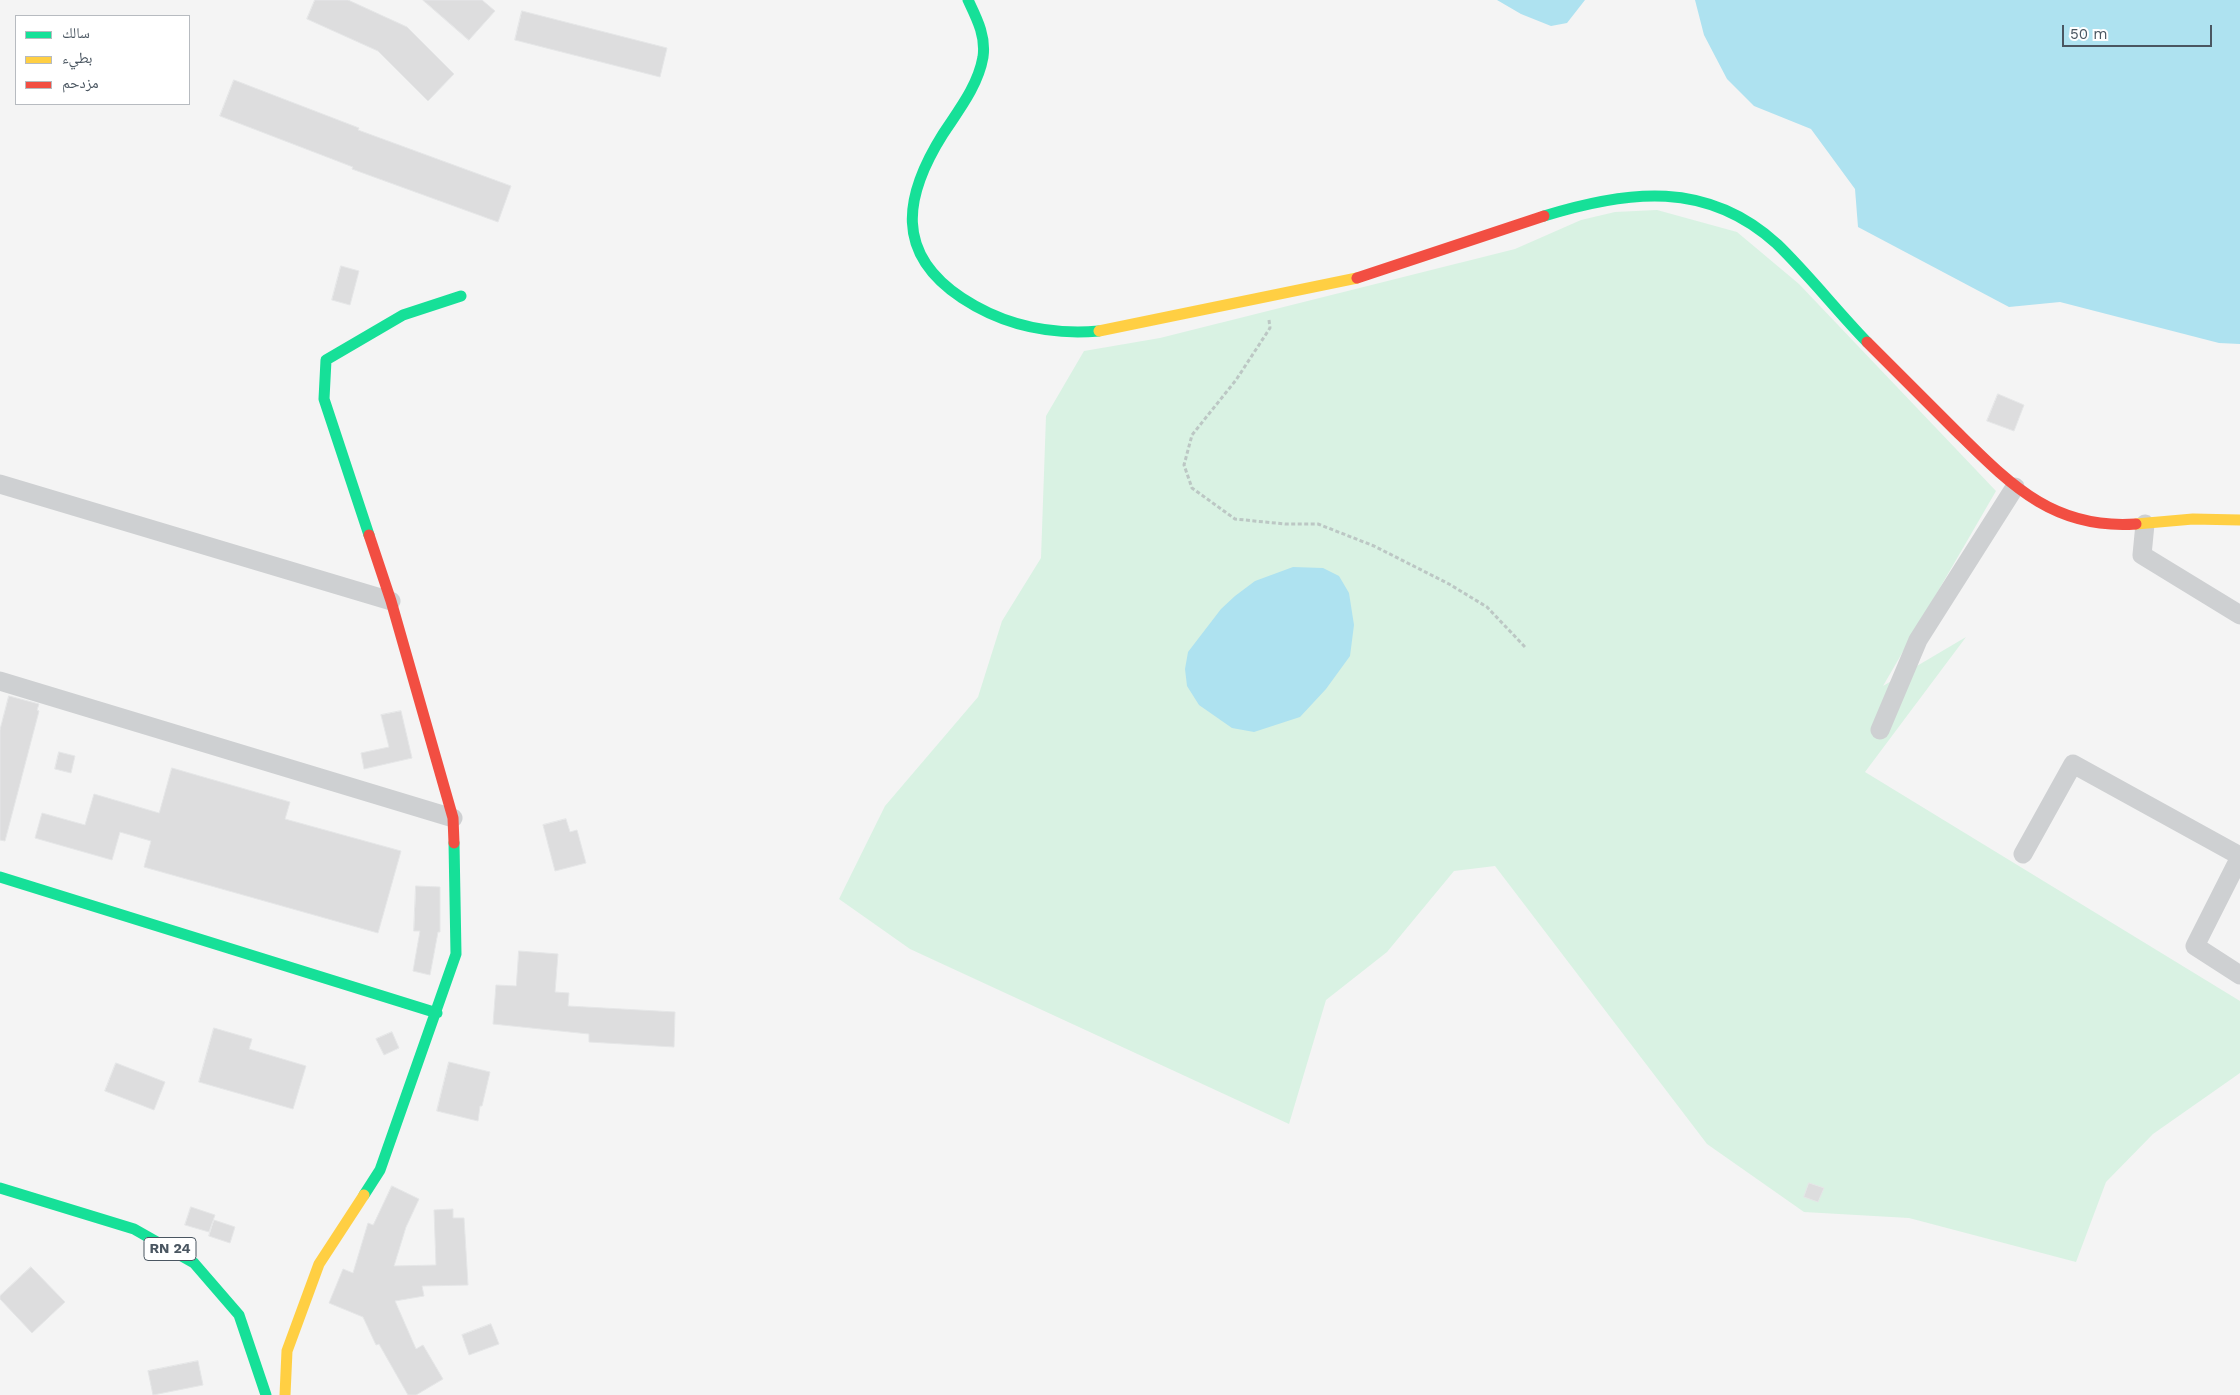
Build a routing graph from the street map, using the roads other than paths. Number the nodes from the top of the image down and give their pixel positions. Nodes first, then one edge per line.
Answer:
1 (968, 0) edge
2 (461, 296) dead end
3 (0, 484) edge
4 (2015, 487) junction
5 (2240, 520) edge
6 (2145, 524) junction
7 (391, 601) junction
8 (2240, 615) edge
9 (0, 681) edge
10 (1880, 730) dead end
11 (453, 818) junction
12 (2023, 854) dead end
13 (2240, 856) edge
14 (0, 877) edge
15 (2240, 975) edge
16 (437, 1013) junction
17 (0, 1188) edge
18 (266, 1395) edge
19 (285, 1395) edge

1 - 4 street
2 - 7 street
3 - 7 street
4 - 6 street
4 - 10 street
5 - 6 street
6 - 8 street
7 - 11 street
9 - 11 street
11 - 16 street
12 - 13 street
13 - 15 street
14 - 16 street
16 - 19 street
17 - 18 street, RN 24

